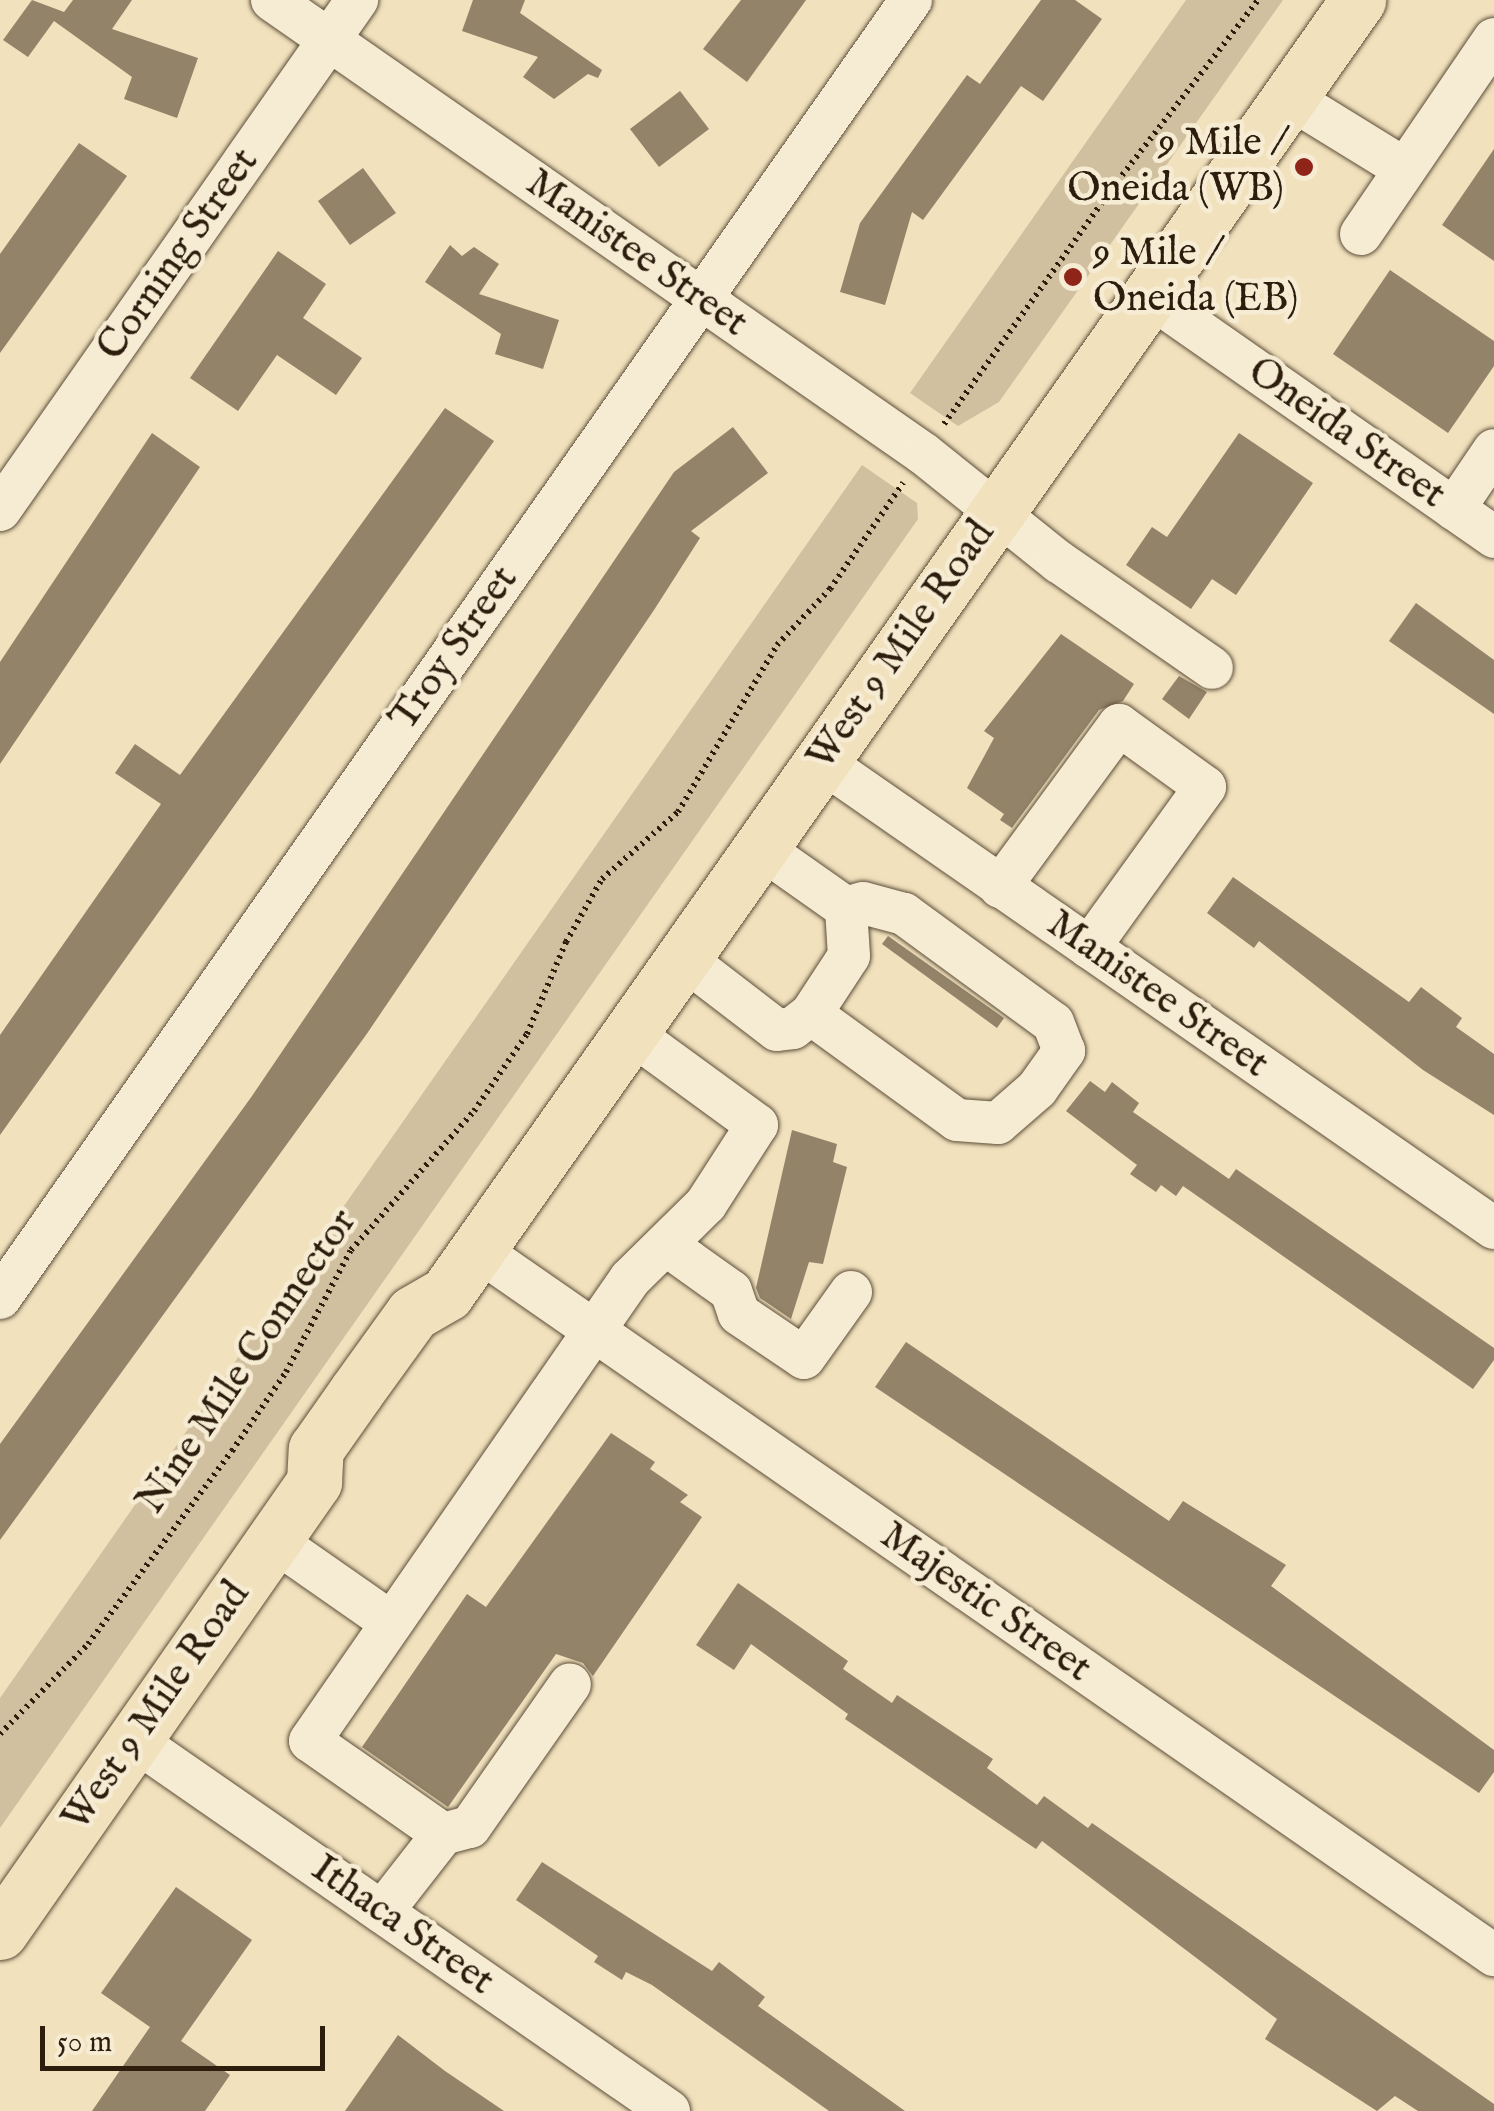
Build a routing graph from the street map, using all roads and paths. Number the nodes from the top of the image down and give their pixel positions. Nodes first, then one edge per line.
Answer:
1 (272, 0) edge
2 (356, 0) edge
3 (912, 0) edge
4 (1258, 0) edge
5 (1358, 0) edge
6 (330, 40) junction
7 (1494, 40) edge
8 (1288, 97) junction
9 (1405, 169) junction
10 (1361, 234) dead end
11 (1150, 296) junction
12 (702, 300) junction
13 (939, 432) dead end
14 (1494, 450) edge
15 (907, 478) dead end
16 (1000, 508) junction
17 (1454, 509) junction
18 (0, 510) edge
19 (1494, 537) edge
20 (1212, 668) dead end
21 (821, 762) junction
22 (760, 848) junction
23 (1000, 887) junction
24 (846, 908) junction
25 (1089, 948) junction
26 (683, 958) junction
27 (811, 1014) junction
28 (631, 1033) junction
29 (1494, 1228) edge
30 (669, 1246) junction
31 (462, 1271) junction
32 (851, 1292) dead end
33 (0, 1298) edge
34 (592, 1332) junction
35 (273, 1540) junction
36 (389, 1620) junction
37 (570, 1684) dead end
38 (0, 1734) edge
39 (134, 1740) junction
40 (443, 1834) junction
41 (382, 1912) junction
42 (0, 1932) edge
43 (1494, 1954) edge
44 (669, 2111) edge

1 - 6 street, Manistee Street
2 - 6 street, Corning Street
3 - 12 street, Troy Street
4 - 13 path
5 - 8 main road, West 9 Mile Road
6 - 12 street, Manistee Street
6 - 18 street, Corning Street
7 - 9 street
8 - 9 street
8 - 11 main road, West 9 Mile Road
9 - 10 street
11 - 16 main road, West 9 Mile Road
11 - 17 street, Oneida Street
12 - 16 street, Manistee Street
12 - 33 street, Troy Street
14 - 17 street
15 - 38 path, Nine Mile Connector
16 - 20 street, Manistee Street
16 - 21 main road, West 9 Mile Road
17 - 19 street, Oneida Street
21 - 22 main road, West 9 Mile Road
21 - 23 street, Manistee Street
22 - 24 street
22 - 26 main road, West 9 Mile Road
23 - 25 street, Manistee Street
23 - 25 street
24 - 27 street
24 - 27 street
25 - 29 street, Manistee Street
26 - 27 street
26 - 28 main road, West 9 Mile Road
28 - 30 street
28 - 31 main road, West 9 Mile Road
30 - 32 street
30 - 34 street
31 - 34 street, Majestic Street
31 - 35 main road, West 9 Mile Road
34 - 36 street
34 - 43 street, Majestic Street
35 - 36 street
35 - 39 main road, West 9 Mile Road
36 - 40 street
37 - 40 street
39 - 41 street, Ithaca Street
39 - 42 main road, West 9 Mile Road
40 - 41 street
41 - 44 street, Ithaca Street

